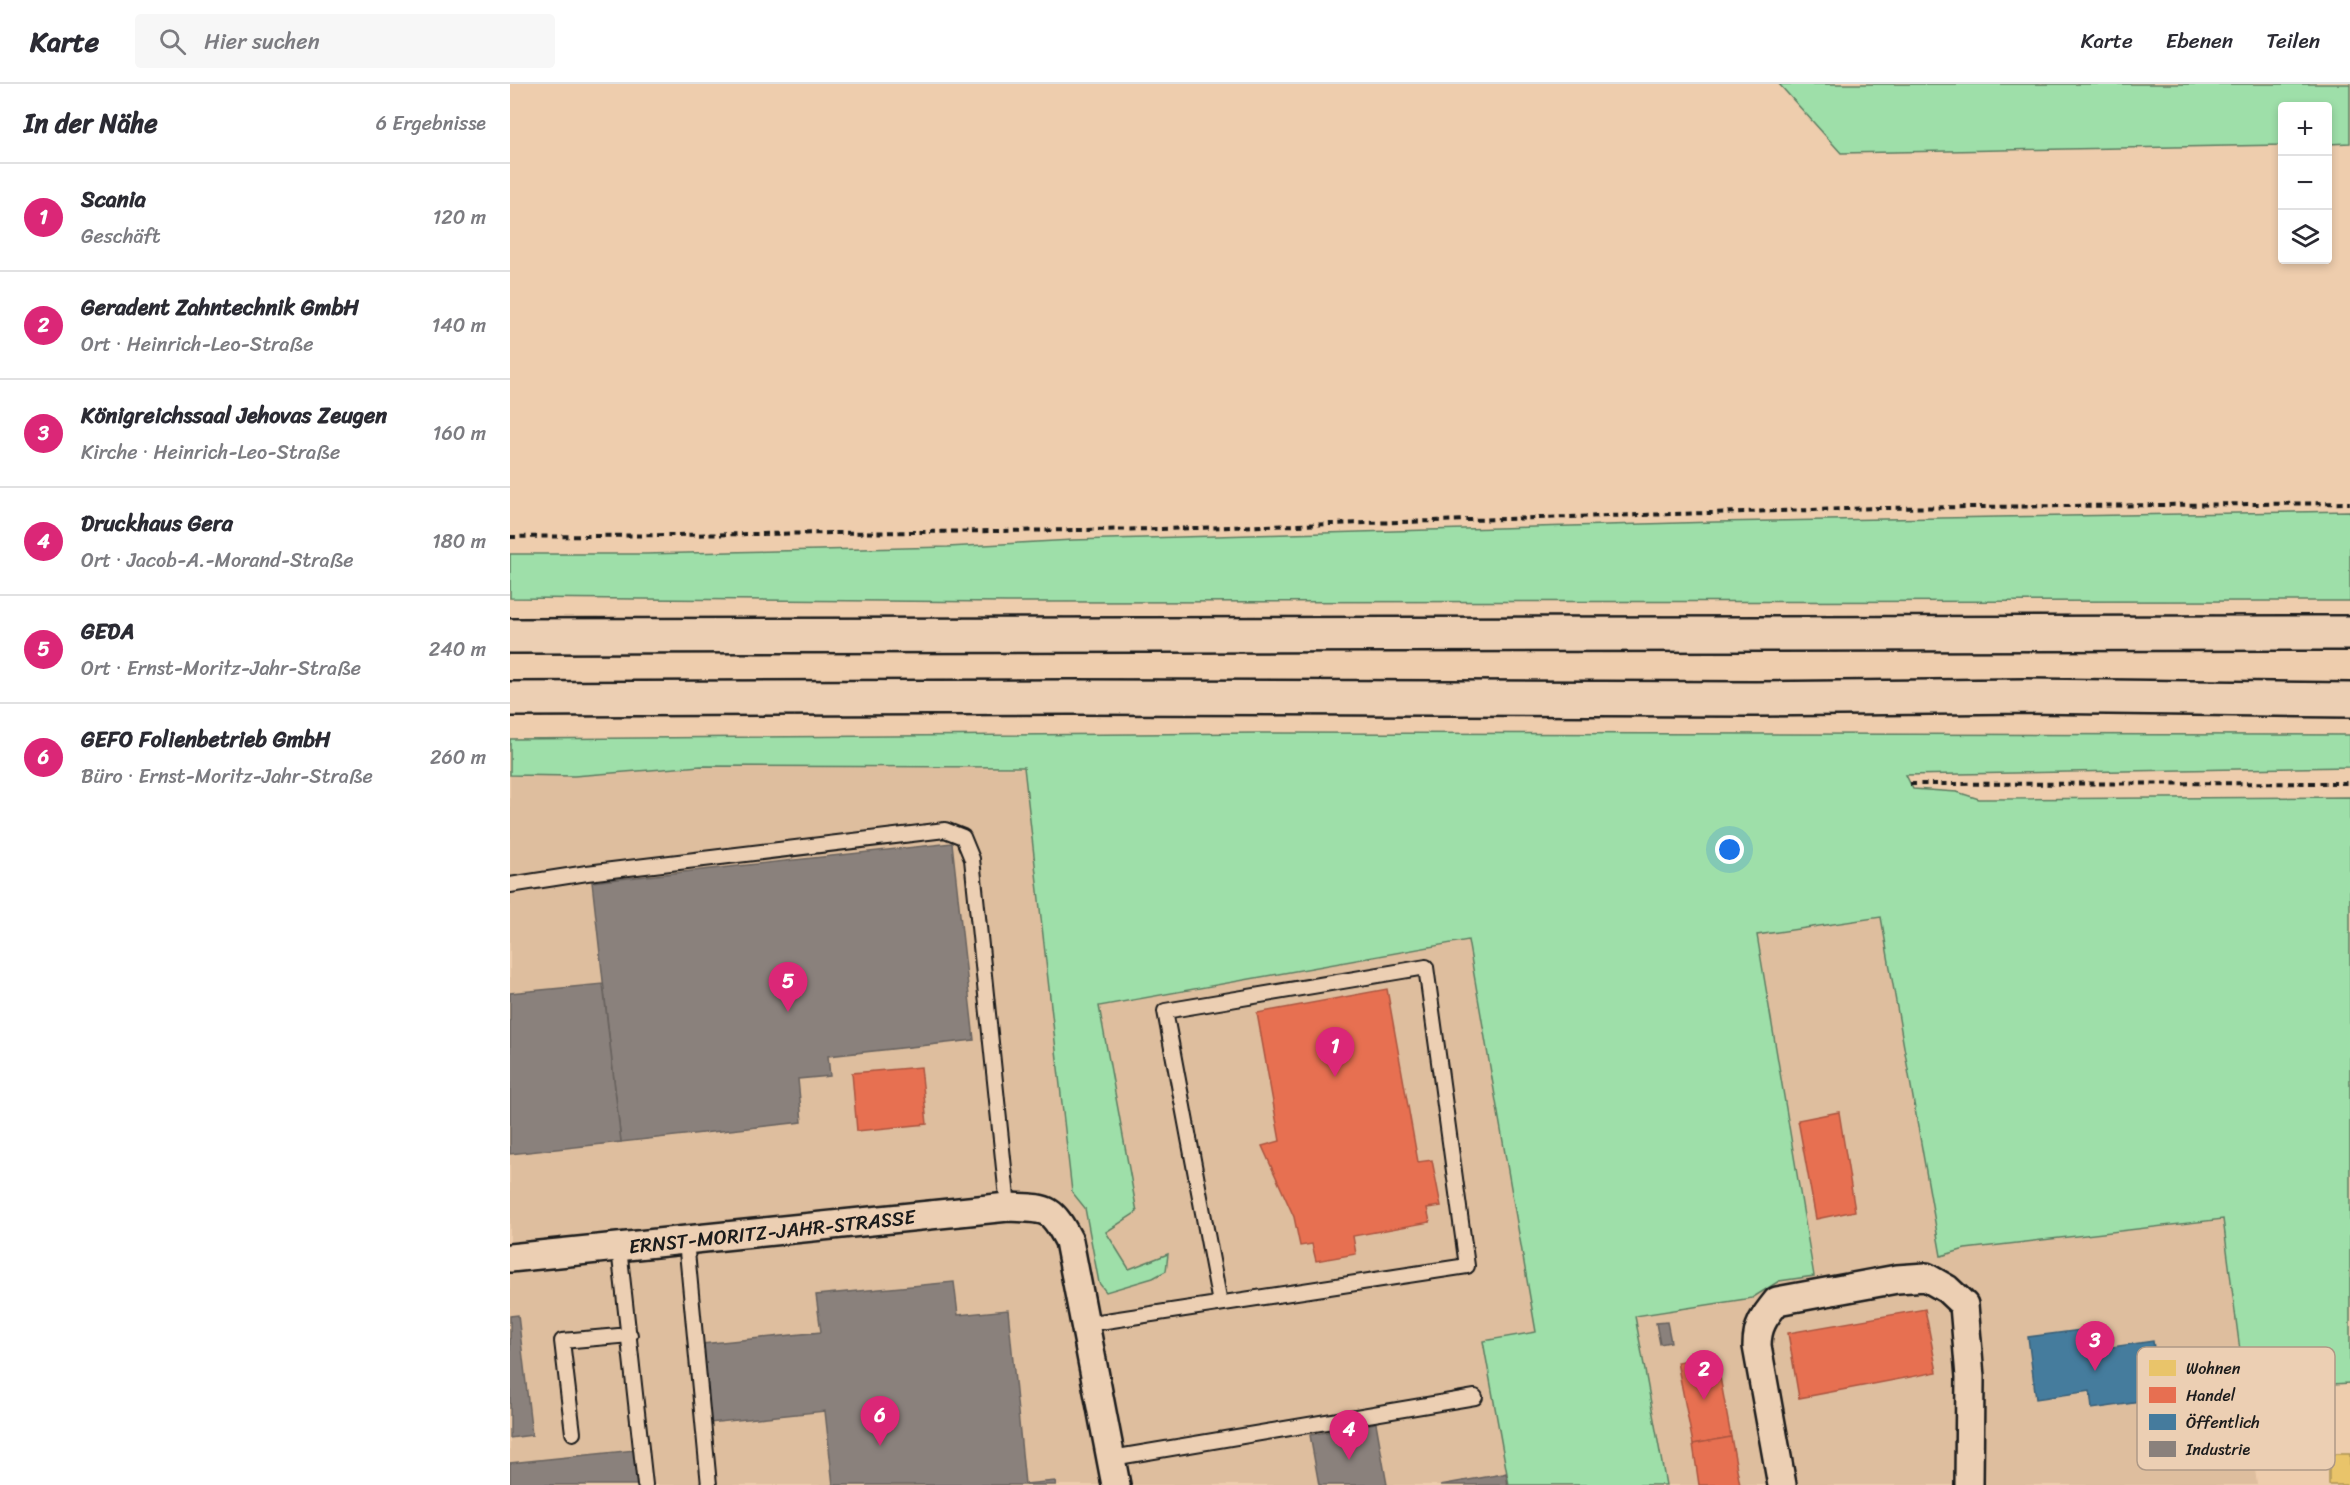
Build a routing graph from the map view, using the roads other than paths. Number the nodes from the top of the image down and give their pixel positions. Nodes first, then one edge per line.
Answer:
1 (2350, 633) edge
2 (510, 636) edge
3 (510, 699) edge
4 (2350, 700) edge
5 (510, 885) edge
6 (1021, 1208) junction
7 (686, 1241) junction
8 (618, 1248) junction
9 (510, 1258) edge
10 (1220, 1303) junction
11 (1086, 1324) junction
12 (630, 1335) junction
13 (1475, 1397) dead end
14 (573, 1433) dead end
15 (1112, 1458) junction
16 (645, 1485) edge
17 (709, 1485) edge
18 (1116, 1485) edge
19 (1782, 1485) edge
20 (1969, 1485) edge

1 - 2 highway
3 - 4 highway
5 - 6 lane
6 - 7 street, ERNST-MORITZ-JAHR-STRASSE
6 - 11 street
7 - 8 street, ERNST-MORITZ-JAHR-STRASSE
7 - 17 lane
8 - 9 street, ERNST-MORITZ-JAHR-STRASSE
8 - 12 lane
10 - 10 lane
10 - 11 lane
11 - 15 street
12 - 14 lane
12 - 16 lane
13 - 15 lane
15 - 18 street
19 - 20 street

